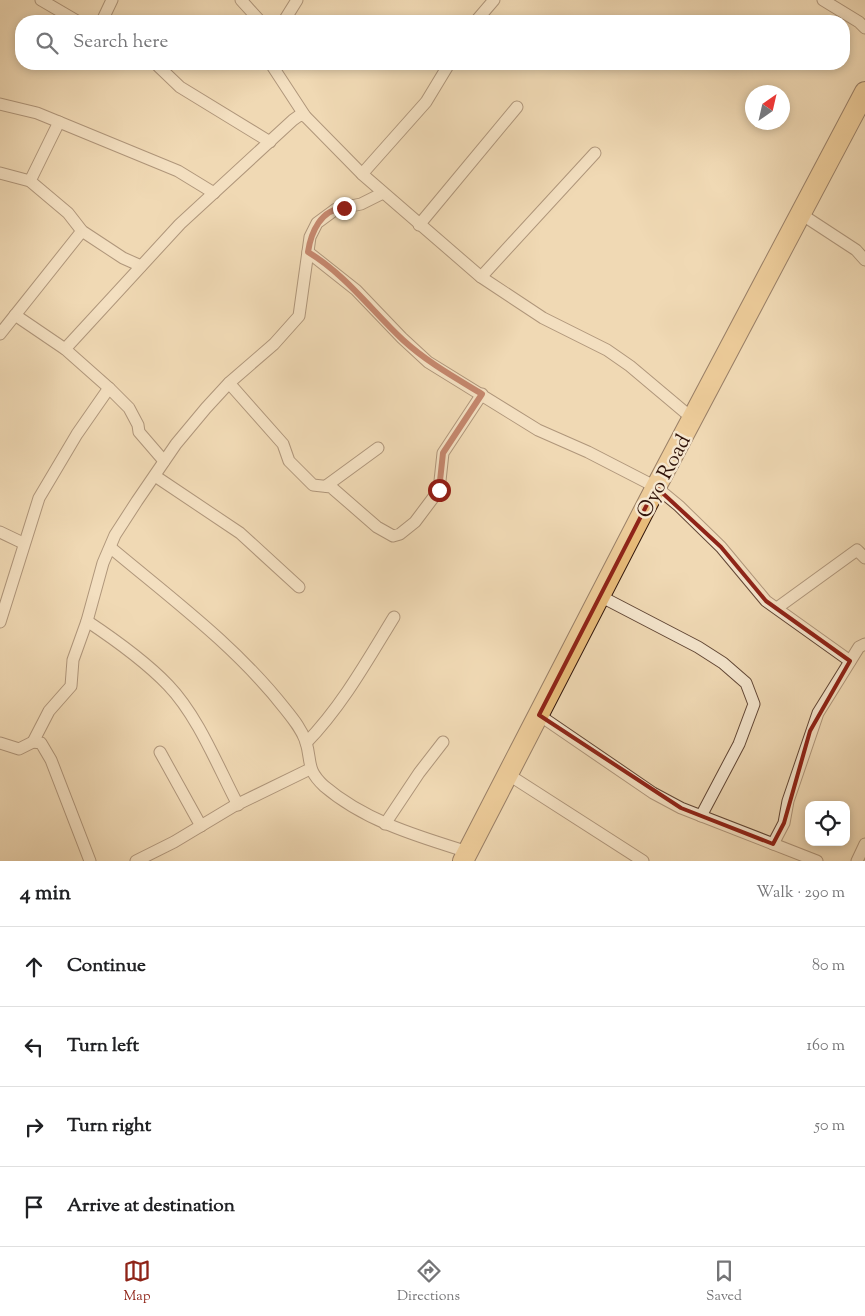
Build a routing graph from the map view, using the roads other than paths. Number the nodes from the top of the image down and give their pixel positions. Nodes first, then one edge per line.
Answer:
1 (42, 0) edge
2 (112, 0) edge
3 (241, 0) edge
4 (297, 0) edge
5 (494, 0) edge
6 (823, 0) edge
7 (67, 15) edge
8 (105, 15) edge
9 (255, 15) edge
10 (288, 15) edge
11 (481, 15) edge
12 (848, 15) edge
13 (850, 16) edge
14 (865, 28) edge
15 (162, 70) edge
16 (275, 70) edge
17 (445, 70) edge
18 (865, 92) edge
19 (0, 104) edge
20 (517, 107) dead end
21 (305, 116) junction
22 (58, 122) junction
23 (270, 142) junction
24 (595, 153) dead end
25 (0, 173) edge
26 (362, 174) junction
27 (30, 181) junction
28 (214, 193) junction
29 (383, 193) junction
30 (801, 214) junction
31 (419, 225) junction
32 (82, 231) junction
33 (308, 252) junction
34 (865, 260) edge
35 (141, 266) junction
36 (481, 277) junction
37 (15, 316) junction
38 (0, 334) edge
39 (65, 349) junction
40 (228, 383) junction
41 (109, 388) junction
42 (482, 394) junction
43 (693, 419) junction
44 (378, 448) dead end
45 (164, 461) junction
46 (155, 476) junction
47 (326, 486) junction
48 (656, 487) junction
49 (0, 532) edge
50 (23, 543) junction
51 (111, 548) junction
52 (865, 558) edge
53 (299, 587) dead end
54 (600, 596) junction
55 (777, 608) junction
56 (394, 617) dead end
57 (87, 621) junction
58 (0, 622) edge
59 (865, 644) edge
60 (850, 661) junction
61 (539, 715) junction
62 (33, 742) junction
63 (442, 742) dead end
64 (0, 743) edge
65 (306, 743) junction
66 (160, 752) dead end
67 (310, 769) junction
68 (509, 775) junction
69 (238, 805) junction
70 (701, 816) junction
71 (386, 824) junction
72 (201, 826) junction
73 (781, 831) junction
74 (773, 844) junction
75 (865, 844) edge
76 (791, 851) junction
77 (466, 856) edge
78 (90, 861) edge
79 (136, 861) edge
80 (643, 861) edge
81 (817, 861) edge
82 (857, 861) edge

1 - 7 street
2 - 8 street
3 - 9 street
4 - 10 street
5 - 11 street
6 - 12 street
13 - 14 street
15 - 23 street
16 - 21 street
17 - 26 street
18 - 30 highway, Oyo Road
19 - 22 street
20 - 31 street
21 - 23 street
21 - 26 street
22 - 27 street
22 - 28 street
23 - 28 street
24 - 36 street
25 - 27 street
26 - 29 street
27 - 32 street
28 - 35 street
29 - 31 street
29 - 33 street
30 - 34 street
30 - 43 highway, Oyo Road
31 - 36 street
32 - 35 street
32 - 37 street
33 - 40 street
33 - 42 street
35 - 39 street
36 - 43 street
37 - 38 street
37 - 39 street
39 - 41 street
40 - 45 street
40 - 47 street
41 - 45 street
41 - 50 street
42 - 47 street
42 - 48 street
43 - 48 highway, Oyo Road
44 - 47 street
45 - 46 street
46 - 51 street
46 - 53 street
48 - 54 highway, Oyo Road
48 - 55 street
49 - 50 street
50 - 58 street
51 - 57 street
51 - 65 street
52 - 55 street
54 - 61 highway, Oyo Road
54 - 70 street
55 - 60 street
56 - 65 street
57 - 62 street
57 - 69 street
59 - 60 street
60 - 73 street
61 - 68 highway, Oyo Road
61 - 70 street
62 - 64 street
62 - 78 street
63 - 71 street
65 - 67 street
66 - 72 street
67 - 69 street
67 - 71 street
68 - 77 highway, Oyo Road
68 - 80 street
69 - 72 street
70 - 74 street
71 - 77 street
72 - 79 street
73 - 74 street
73 - 76 street
74 - 76 street
75 - 82 street
76 - 81 street

